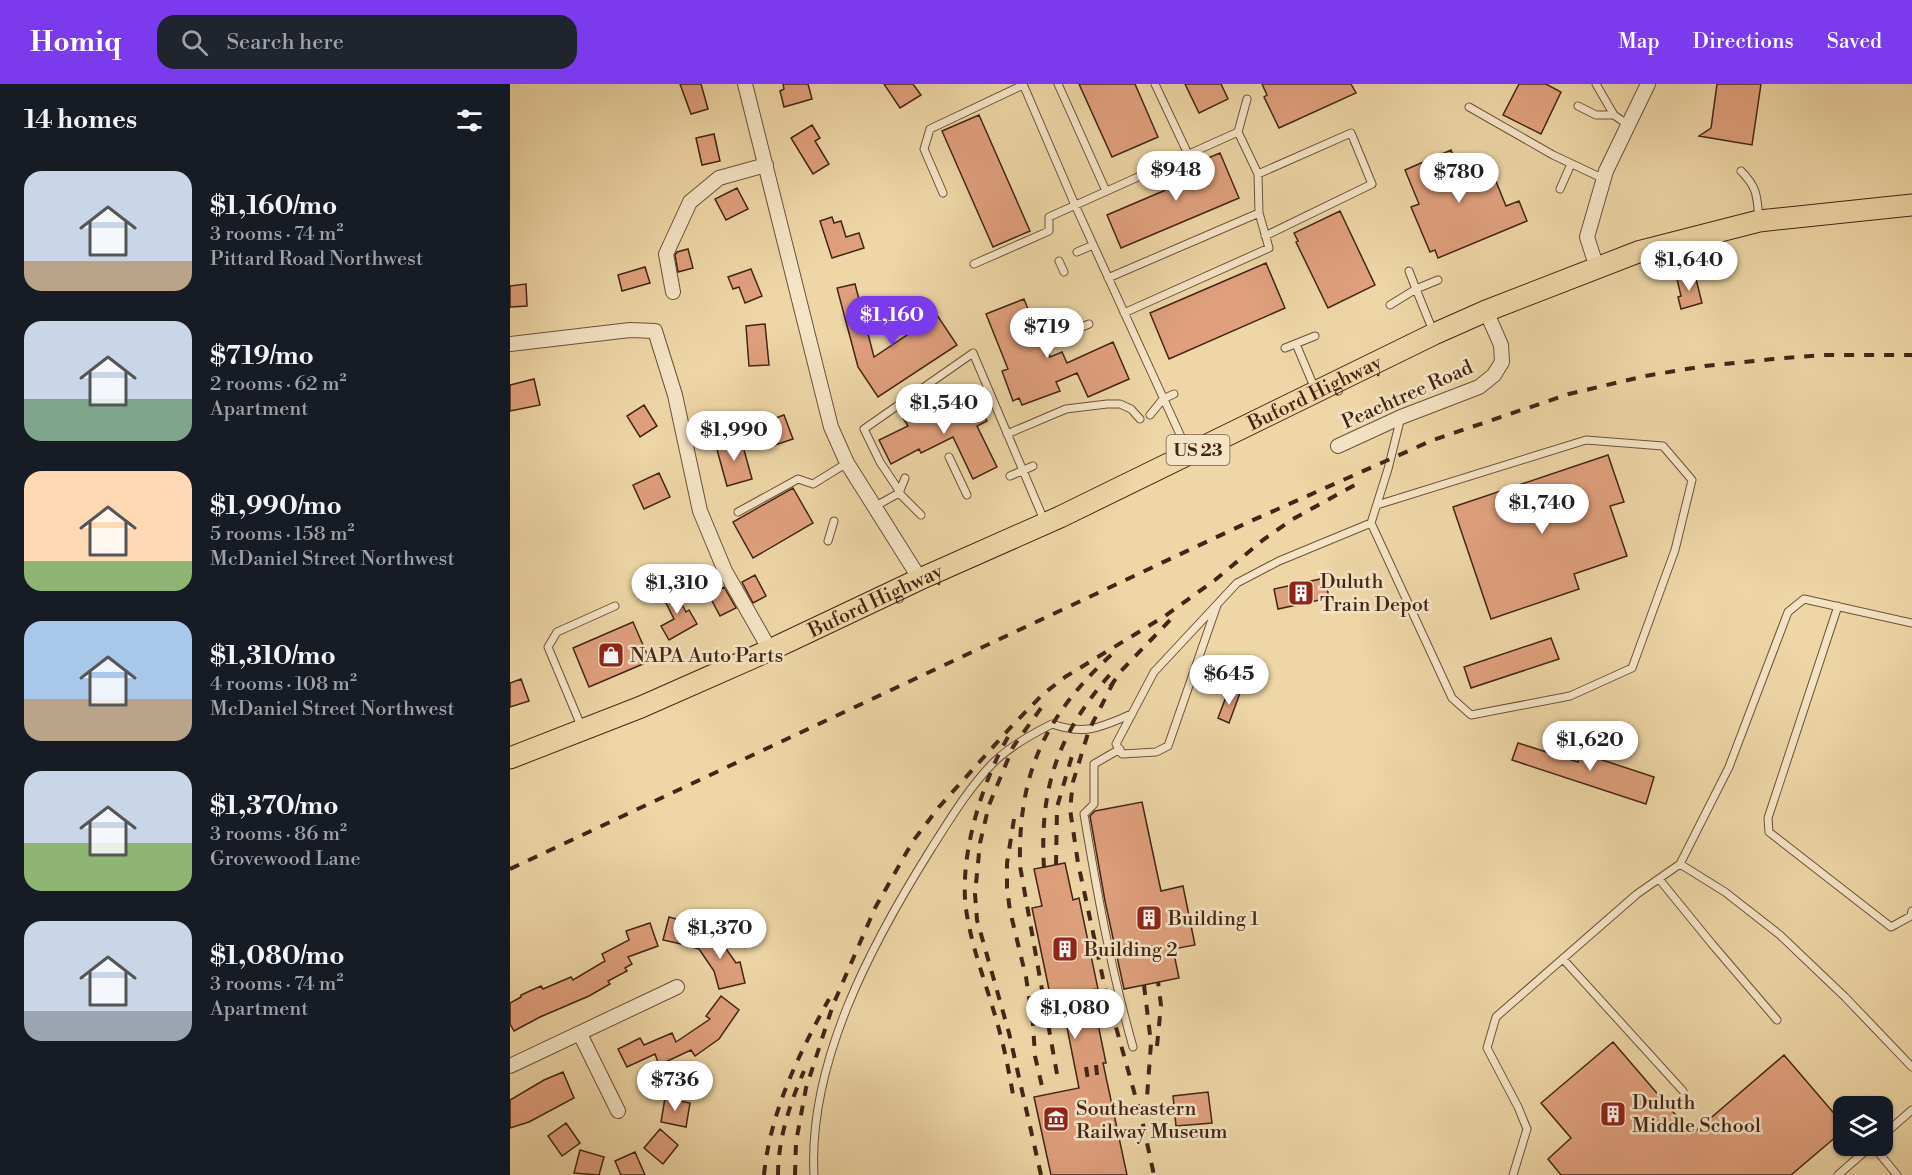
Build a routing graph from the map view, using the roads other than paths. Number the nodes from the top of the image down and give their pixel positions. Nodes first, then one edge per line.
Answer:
1 (745, 84) edge
2 (1058, 84) edge
3 (1155, 84) edge
4 (1596, 84) edge
5 (1648, 84) edge
6 (1023, 85) edge
7 (995, 99) junction
8 (1247, 99) dead end
9 (1578, 106) dead end
10 (1469, 107) dead end
11 (999, 108) dead end
12 (1614, 115) junction
13 (1628, 125) junction
14 (1238, 132) junction
15 (1188, 154) junction
16 (1571, 164) junction
17 (766, 165) junction
18 (1741, 171) dead end
19 (1258, 174) junction
20 (1604, 179) junction
21 (1560, 189) dead end
22 (1106, 191) junction
23 (943, 193) dead end
24 (1075, 205) junction
25 (1912, 205) edge
26 (1045, 209) dead end
27 (1259, 213) junction
28 (1049, 217) junction
29 (1759, 221) junction
30 (1265, 236) junction
31 (1093, 245) junction
32 (1077, 252) dead end
33 (1059, 261) dead end
34 (974, 264) dead end
35 (1597, 268) junction
36 (1409, 271) dead end
37 (1064, 272) dead end
38 (1108, 278) junction
39 (1438, 280) dead end
40 (1416, 289) junction
41 (674, 292) dead end
42 (1389, 305) dead end
43 (1486, 311) junction
44 (1124, 313) junction
45 (1089, 324) dead end
46 (1434, 334) junction
47 (1315, 336) dead end
48 (1056, 338) dead end
49 (510, 344) edge
50 (1296, 344) junction
51 (1285, 348) dead end
52 (1316, 392) junction
53 (1174, 394) dead end
54 (1163, 399) junction
55 (1150, 415) dead end
56 (1401, 417) junction
57 (1140, 419) dead end
58 (1007, 434) junction
59 (1338, 446) dead end
60 (1189, 454) junction
61 (950, 457) dead end
62 (847, 463) junction
63 (1033, 466) dead end
64 (1023, 470) junction
65 (1010, 476) dead end
66 (905, 478) dead end
67 (899, 492) junction
68 (967, 495) dead end
69 (1377, 506) junction
70 (874, 507) junction
71 (738, 512) dead end
72 (921, 515) dead end
73 (834, 521) dead end
74 (1045, 523) junction
75 (1371, 523) junction
76 (828, 541) dead end
77 (920, 579) junction
78 (615, 606) dead end
79 (1217, 606) junction
80 (1838, 606) junction
81 (1912, 623) edge
82 (770, 650) junction
83 (1132, 714) junction
84 (583, 731) junction
85 (1119, 749) junction
86 (510, 758) edge
87 (1680, 864) junction
88 (1659, 879) junction
89 (1912, 911) edge
90 (1563, 959) junction
91 (676, 987) dead end
92 (1778, 1020) dead end
93 (580, 1034) junction
94 (1133, 1047) dead end
95 (510, 1066) edge
96 (1912, 1067) edge
97 (1683, 1091) dead end
98 (1912, 1110) edge
99 (618, 1111) dead end
100 (1893, 1126) edge
101 (1860, 1156) edge
102 (1880, 1156) edge
103 (814, 1175) edge
104 (1513, 1175) edge
105 (1838, 1175) edge
106 (1896, 1175) edge

1 - 17 street
2 - 22 lane
3 - 15 lane
4 - 12 lane
5 - 13 street
6 - 7 lane
6 - 24 lane
7 - 11 lane
7 - 23 lane
8 - 14 lane
9 - 12 lane
10 - 16 lane
12 - 13 lane
13 - 20 street
14 - 15 lane
14 - 19 lane
15 - 22 lane
16 - 20 lane
16 - 21 lane
17 - 41 street
17 - 62 street
18 - 29 lane
19 - 27 lane
19 - 30 lane
20 - 35 street
22 - 24 lane
24 - 28 lane
24 - 31 lane
25 - 29 main road, Buford Highway / US 23
26 - 28 lane
27 - 30 lane
27 - 38 lane
28 - 34 lane
29 - 35 main road, Buford Highway / US 23
30 - 44 lane
31 - 32 lane
31 - 38 lane
33 - 37 lane
35 - 43 main road, Buford Highway / US 23
36 - 40 lane
38 - 44 lane
39 - 40 lane
40 - 42 lane
40 - 46 lane
43 - 46 main road, Buford Highway / US 23
43 - 56 street, Peachtree Road
44 - 54 lane
45 - 48 lane
46 - 52 main road, Buford Highway / US 23
47 - 50 lane
49 - 82 street
50 - 51 lane
50 - 52 lane
52 - 60 main road, Buford Highway / US 23
53 - 54 lane
54 - 55 lane
54 - 60 lane
56 - 59 street, Peachtree Road
56 - 69 lane
57 - 58 lane
58 - 64 lane
58 - 67 lane
60 - 74 main road, Buford Highway / US 23
61 - 68 lane
62 - 70 street
62 - 71 lane
63 - 64 lane
64 - 65 lane
64 - 74 lane
66 - 67 lane
67 - 70 lane
67 - 72 lane
69 - 75 lane
69 - 75 lane
70 - 77 street
73 - 76 lane
74 - 77 main road, Buford Highway / US 23
75 - 79 lane
77 - 82 main road, Buford Highway / US 23
78 - 84 lane
79 - 83 lane
79 - 85 lane
80 - 81 lane
80 - 87 lane
80 - 89 lane
82 - 84 main road, Buford Highway / US 23
83 - 85 lane
83 - 103 lane
84 - 86 main road, Buford Highway / US 23
85 - 94 lane
87 - 88 lane
87 - 96 lane
88 - 90 lane
88 - 92 lane
90 - 97 lane
90 - 104 lane
91 - 93 street
93 - 95 street
93 - 99 street
98 - 100 lane
101 - 105 lane
102 - 106 lane

